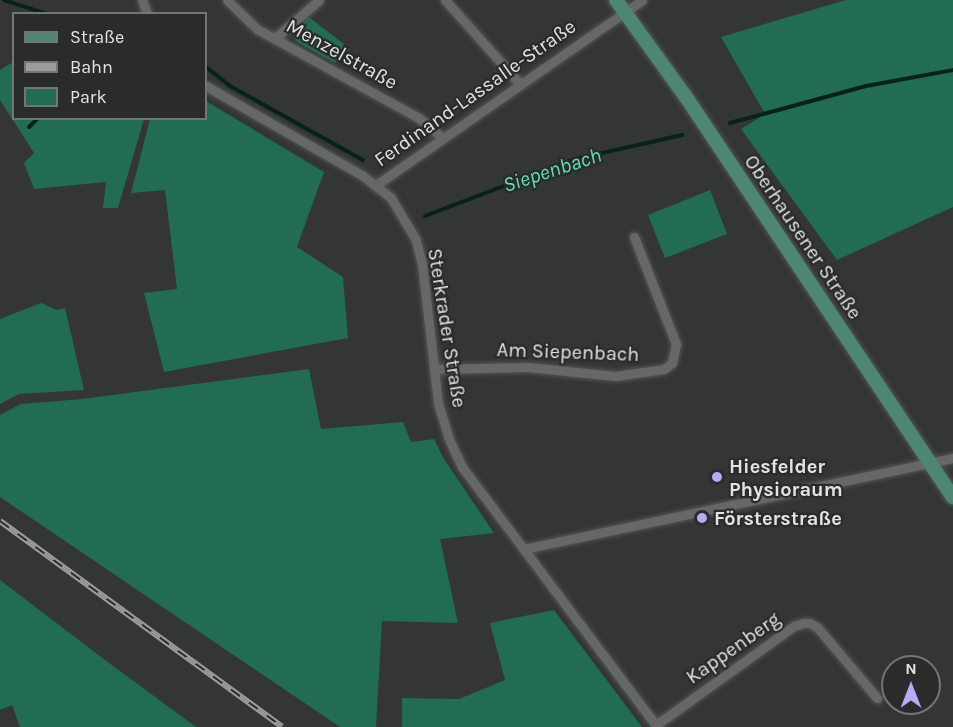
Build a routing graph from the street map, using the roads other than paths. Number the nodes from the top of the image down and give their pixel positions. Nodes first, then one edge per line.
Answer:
1 (227, 0) edge
2 (319, 0) edge
3 (445, 0) edge
4 (642, 0) edge
5 (620, 5) edge
6 (275, 38) junction
7 (520, 84) junction
8 (207, 87) edge
9 (443, 138) junction
10 (376, 184) junction
11 (634, 237) dead end
12 (434, 369) junction
13 (953, 458) edge
14 (930, 463) junction
15 (953, 497) edge
16 (524, 549) junction
17 (877, 698) dead end
18 (656, 726) edge

1 - 6 street, Menzelstraße
2 - 6 street
3 - 7 street
4 - 5 street, Ferdinand-Lassalle-Straße
5 - 7 street, Ferdinand-Lassalle-Straße
5 - 14 main road, Oberhausener Straße
6 - 9 street, Menzelstraße
7 - 9 street, Ferdinand-Lassalle-Straße
8 - 10 street, Sterkrader Straße
9 - 10 street, Ferdinand-Lassalle-Straße
10 - 12 street, Sterkrader Straße
11 - 12 street, Am Siepenbach
12 - 16 street, Sterkrader Straße
13 - 14 street
14 - 15 main road, Oberhausener Straße
14 - 16 street
16 - 18 street, Sterkrader Straße
17 - 18 street, Kappenberg

